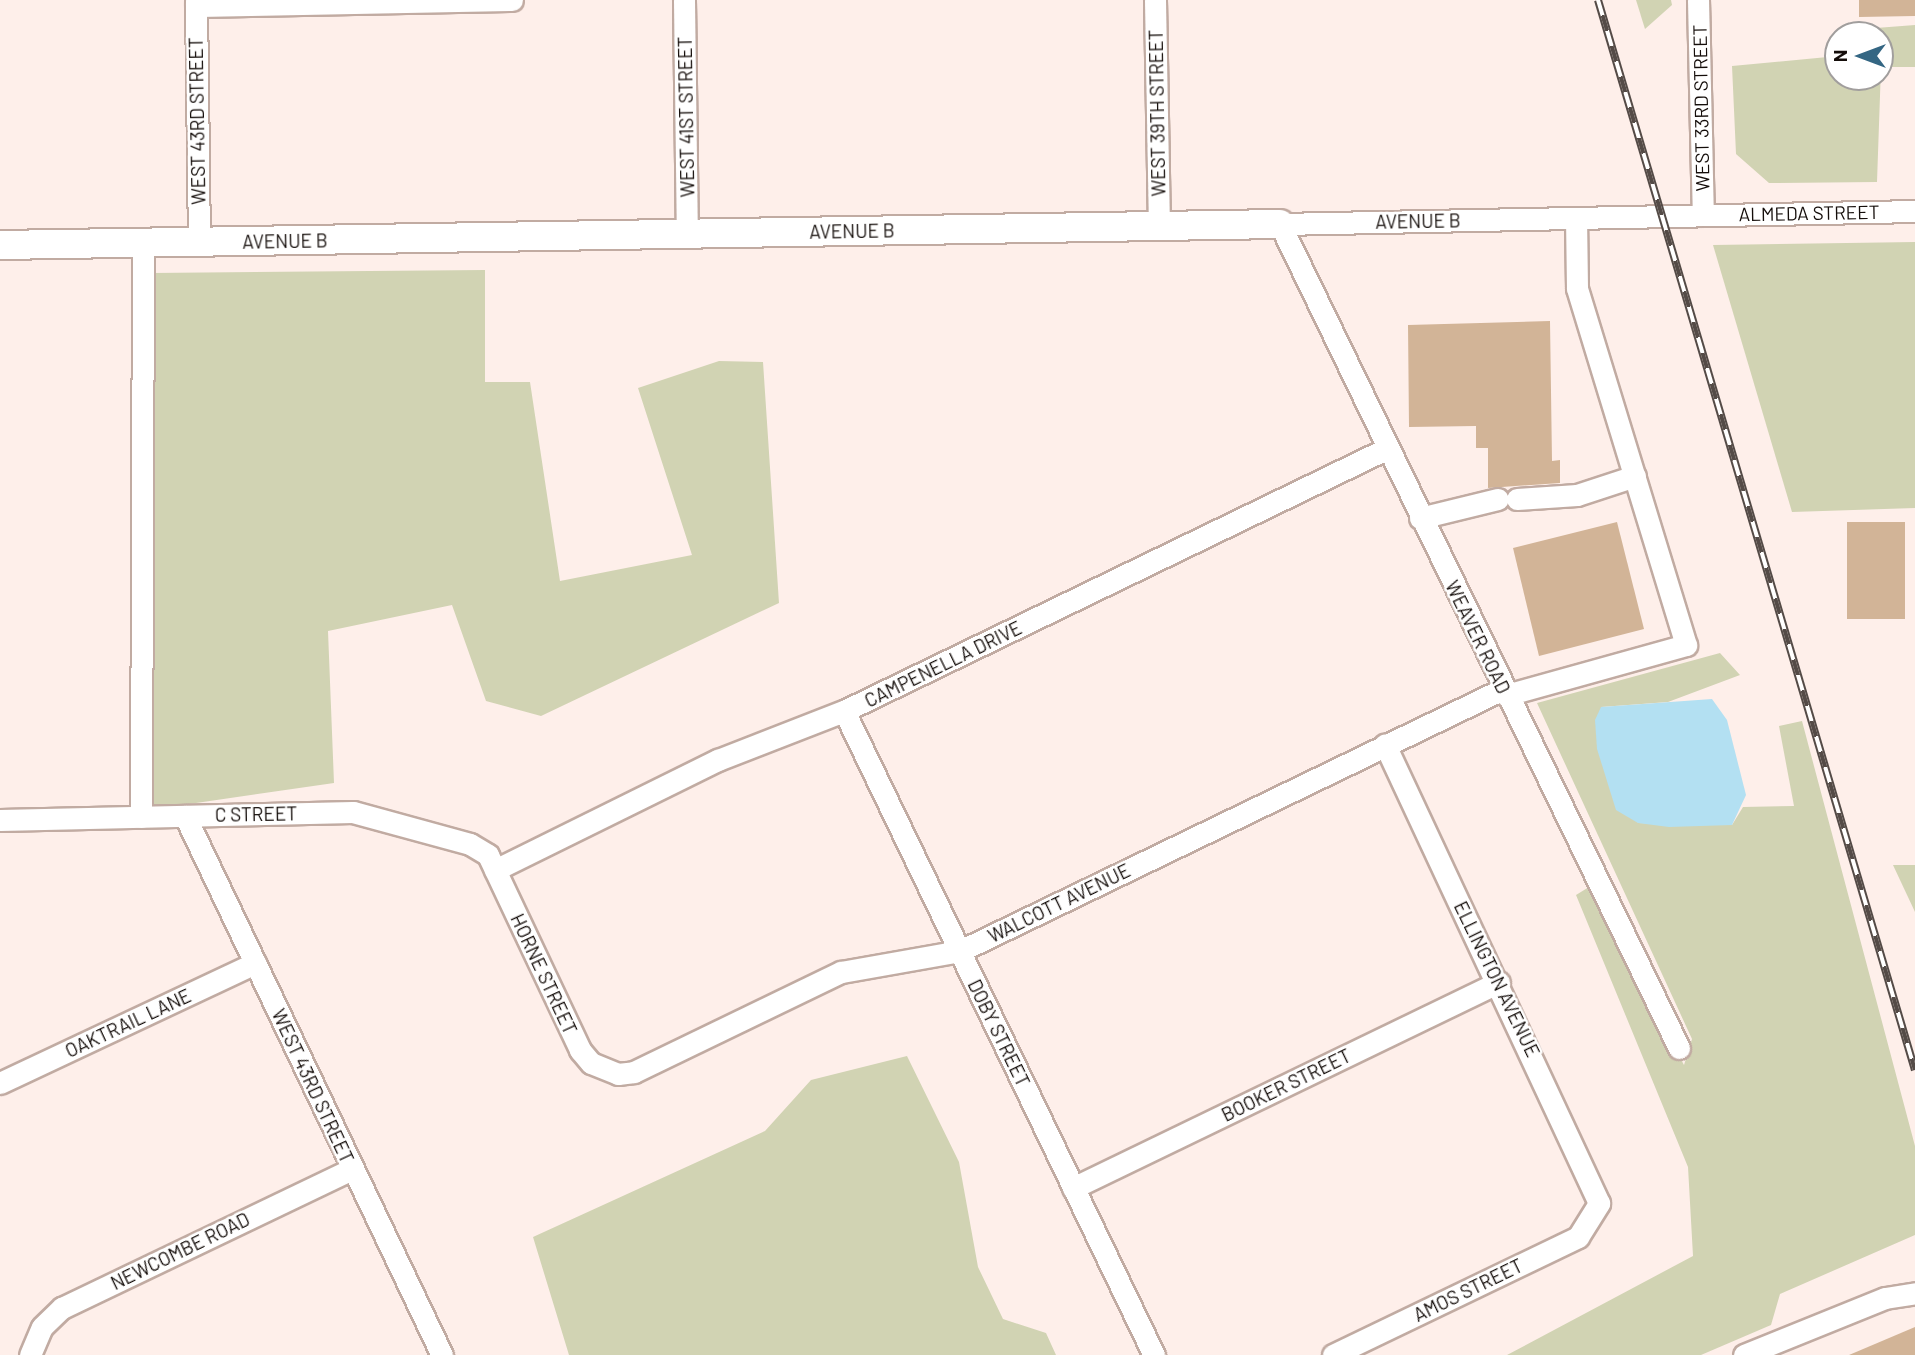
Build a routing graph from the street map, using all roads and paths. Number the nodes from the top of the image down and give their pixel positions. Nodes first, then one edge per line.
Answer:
1 (512, 0) edge
2 (684, 0) edge
3 (1155, 0) edge
4 (1698, 0) edge
5 (196, 3) edge
6 (1915, 211) edge
7 (1703, 215) junction
8 (1576, 219) junction
9 (1280, 224) junction
10 (1158, 225) junction
11 (687, 234) junction
12 (199, 242) junction
13 (142, 243) junction
14 (0, 245) edge
15 (1387, 449) junction
16 (1635, 477) junction
17 (1420, 518) junction
18 (1504, 692) junction
19 (844, 711) junction
20 (1385, 745) junction
21 (185, 816) junction
22 (141, 817) junction
23 (0, 820) edge
24 (495, 870) junction
25 (960, 951) junction
26 (255, 964) junction
27 (1499, 982) junction
28 (1679, 1048) dead end
29 (603, 1071) joint
30 (0, 1083) edge
31 (352, 1169) junction
32 (1073, 1188) junction
33 (1596, 1214) joint
34 (1915, 1293) edge
35 (30, 1355) edge
36 (442, 1355) edge
37 (1154, 1355) edge
38 (1333, 1355) edge
39 (1744, 1355) edge

1 - 5 street
2 - 11 street, WEST 41ST STREET
3 - 10 street, WEST 39TH STREET
4 - 7 street, WEST 33RD STREET
5 - 12 street, WEST 43RD STREET
6 - 7 street, ALMEDA STREET
7 - 8 street, AVENUE B
8 - 9 street, AVENUE B
8 - 16 street
9 - 10 main road, AVENUE B
9 - 15 street, WEAVER ROAD
10 - 11 main road, AVENUE B
11 - 12 main road, AVENUE B
12 - 13 main road, AVENUE B
13 - 14 main road, AVENUE B
13 - 22 street
15 - 17 street, WEAVER ROAD
15 - 19 street, CAMPENELLA DRIVE
16 - 17 street
16 - 18 street, WALCOTT AVENUE
17 - 18 street, WEAVER ROAD
18 - 20 street, WALCOTT AVENUE
18 - 28 street, WEAVER ROAD
19 - 24 street, CAMPENELLA DRIVE
19 - 25 street, DOBY STREET
20 - 25 street, WALCOTT AVENUE
20 - 27 street, ELLINGTON AVENUE
21 - 22 street, C STREET
21 - 24 street, C STREET
21 - 26 street, WEST 43RD STREET
22 - 23 street, C STREET
24 - 29 street, HORNE STREET
25 - 29 street, WALCOTT AVENUE
25 - 32 street, DOBY STREET
26 - 30 street, OAKTRAIL LANE
26 - 31 street, WEST 43RD STREET
27 - 32 street, BOOKER STREET
27 - 33 street, ELLINGTON AVENUE
31 - 35 street, NEWCOMBE ROAD
31 - 36 street, WEST 43RD STREET
32 - 37 street, DOBY STREET
33 - 38 street, AMOS STREET
34 - 39 street

